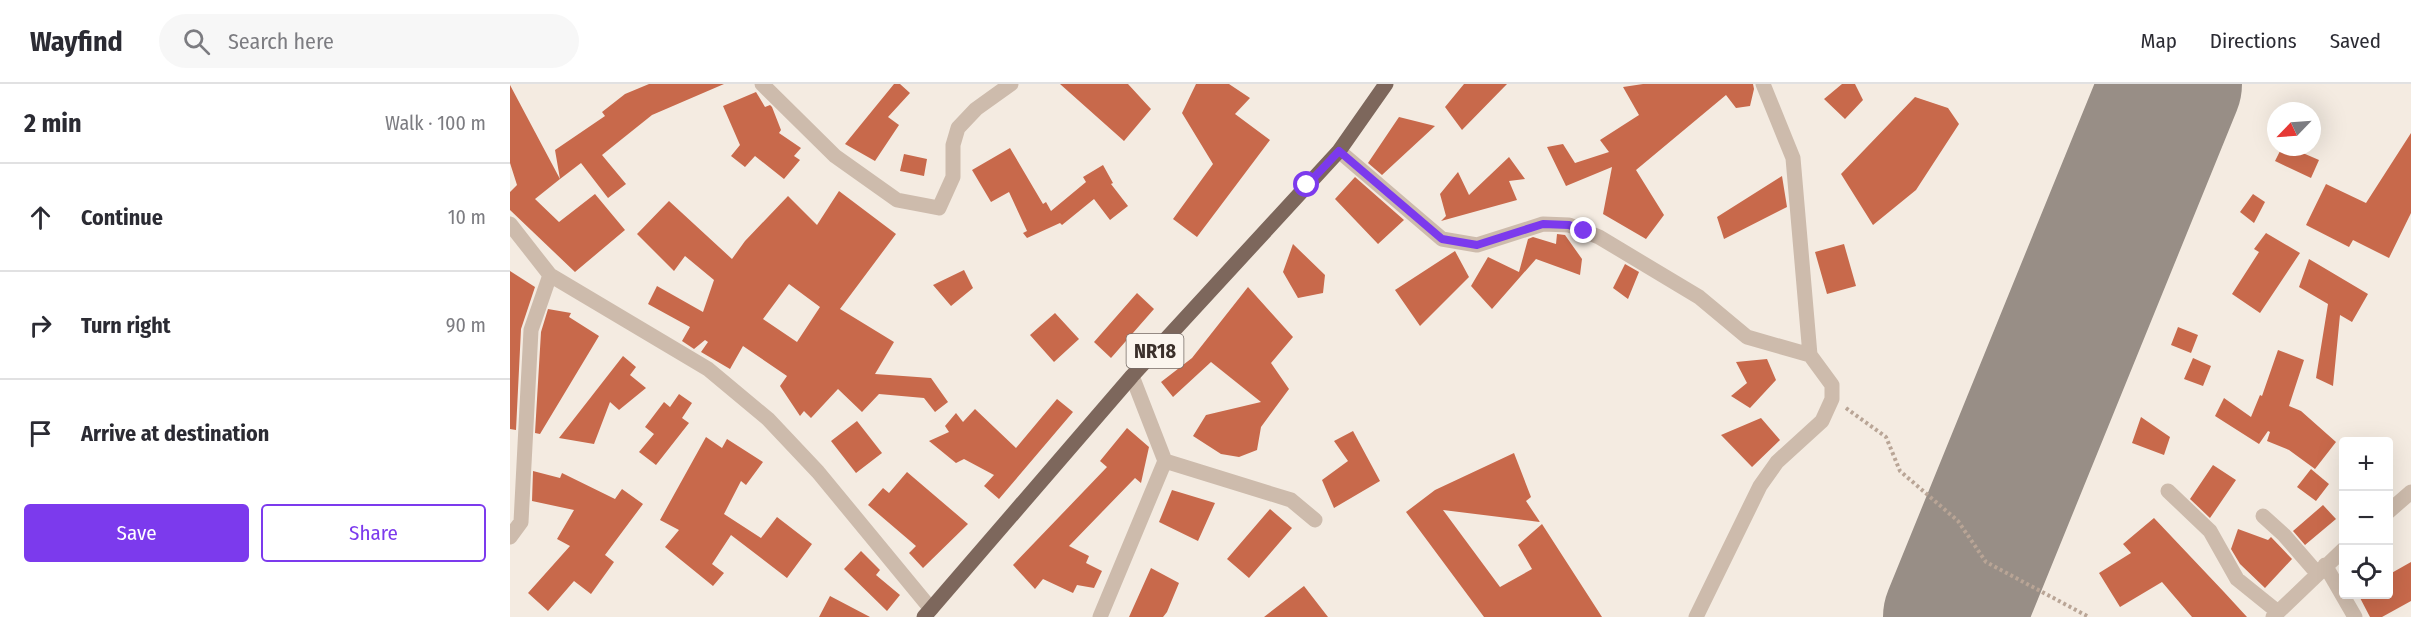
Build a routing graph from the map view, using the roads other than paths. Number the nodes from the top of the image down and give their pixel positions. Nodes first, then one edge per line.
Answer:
1 (762, 84) edge
2 (1011, 84) edge
3 (1386, 84) edge
4 (1763, 84) edge
5 (1339, 151) junction
6 (510, 224) edge
7 (550, 275) junction
8 (1810, 355) junction
9 (1132, 376) junction
10 (1166, 461) junction
11 (2168, 491) dead end
12 (2409, 499) edge
13 (2393, 509) edge
14 (2263, 516) dead end
15 (1315, 520) dead end
16 (510, 537) edge
17 (2339, 553) edge
18 (2321, 569) junction
19 (928, 613) edge
20 (2275, 615) edge
21 (1100, 617) edge
22 (1696, 617) edge
23 (2355, 617) edge

1 - 2 street
3 - 5 main road, NR18
4 - 8 street
5 - 8 street
5 - 9 main road, NR18
6 - 7 street
7 - 16 street
7 - 19 street
8 - 22 street
9 - 10 street
9 - 19 main road, NR18
10 - 15 street
10 - 21 street
11 - 20 street
12 - 13 street
14 - 18 street
17 - 18 street
18 - 20 street
18 - 23 street

